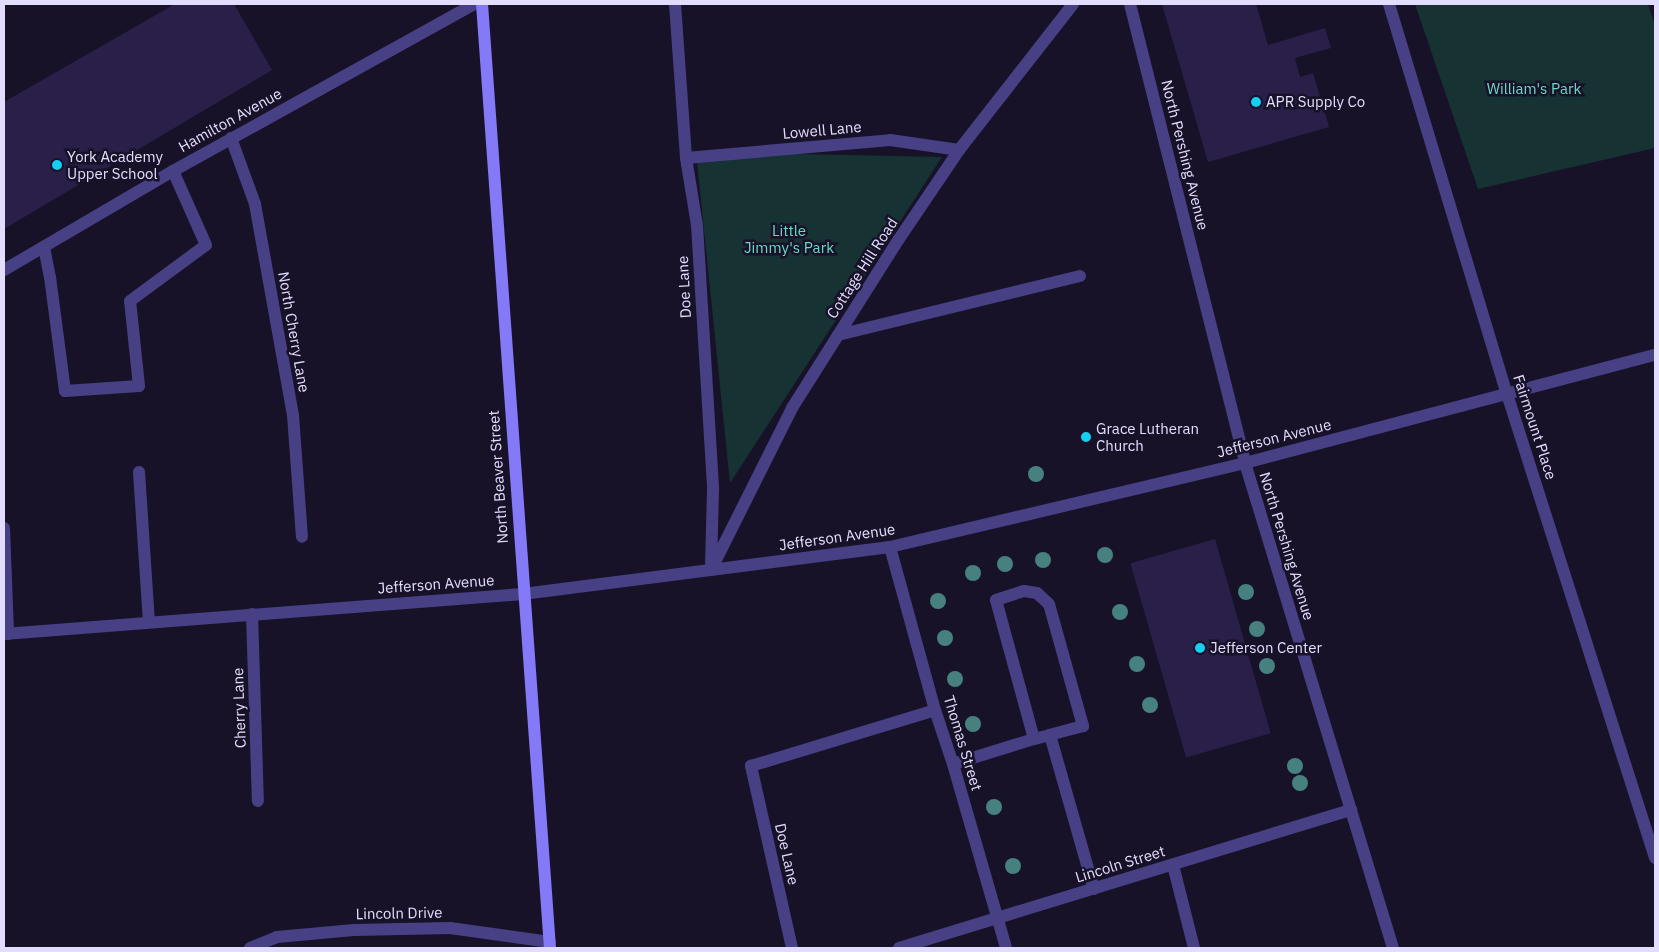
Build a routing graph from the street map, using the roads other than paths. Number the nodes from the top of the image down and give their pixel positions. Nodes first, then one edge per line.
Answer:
1 (474, 4) edge
2 (482, 4) edge
3 (675, 4) edge
4 (1073, 4) edge
5 (1130, 4) edge
6 (1389, 4) edge
7 (231, 138) junction
8 (959, 150) junction
9 (686, 158) junction
10 (172, 171) junction
11 (44, 247) junction
12 (4, 270) edge
13 (1080, 276) dead end
14 (838, 335) junction
15 (1655, 355) edge
16 (1507, 394) junction
17 (1245, 463) junction
18 (139, 472) dead end
19 (4, 528) edge
20 (302, 537) dead end
21 (890, 547) junction
22 (711, 570) junction
23 (523, 594) junction
24 (252, 614) junction
25 (149, 622) junction
26 (6, 634) edge
27 (936, 710) junction
28 (1050, 735) junction
29 (1034, 739) junction
30 (953, 764) junction
31 (258, 801) dead end
32 (1351, 810) junction
33 (1655, 858) edge
34 (1173, 865) junction
35 (1094, 889) junction
36 (996, 919) junction
37 (550, 945) edge
38 (250, 948) edge
39 (792, 948) edge
40 (899, 948) edge
41 (1006, 948) edge
42 (1194, 948) edge
43 (1393, 948) edge

1 - 7 street, Hamilton Avenue
2 - 23 street, North Beaver Street
3 - 9 street, Doe Lane
4 - 8 street, Cottage Hill Road
5 - 17 street, North Pershing Avenue
6 - 16 street, Fairmount Place
7 - 10 street, Hamilton Avenue
7 - 20 street, North Cherry Lane
8 - 9 street, Lowell Lane
8 - 14 street, Cottage Hill Road
9 - 22 street, Doe Lane
10 - 11 street, Hamilton Avenue
10 - 11 street
11 - 12 street, Hamilton Avenue
13 - 14 street
14 - 22 street, Cottage Hill Road
15 - 16 street, Jefferson Avenue
16 - 17 street, Jefferson Avenue
16 - 33 street, Fairmount Place
17 - 21 street, Jefferson Avenue
17 - 32 street, North Pershing Avenue
18 - 25 street
19 - 26 street
21 - 22 street, Jefferson Avenue
21 - 27 street, Thomas Street
22 - 23 street, Jefferson Avenue
23 - 24 street, Jefferson Avenue
23 - 37 street, North Beaver Street
24 - 25 street, Jefferson Avenue
24 - 31 street, Cherry Lane
25 - 26 street, Jefferson Avenue
27 - 30 street, Thomas Street
27 - 39 street, Doe Lane
28 - 29 street
28 - 29 street
28 - 35 street
29 - 30 street
30 - 36 street, Thomas Street
32 - 34 street, Lincoln Street
32 - 43 street, North Pershing Avenue
34 - 35 street, Lincoln Street
34 - 42 street
35 - 36 street, Lincoln Street
36 - 40 street, Lincoln Street
36 - 41 street, Thomas Street
37 - 38 street, Lincoln Drive

